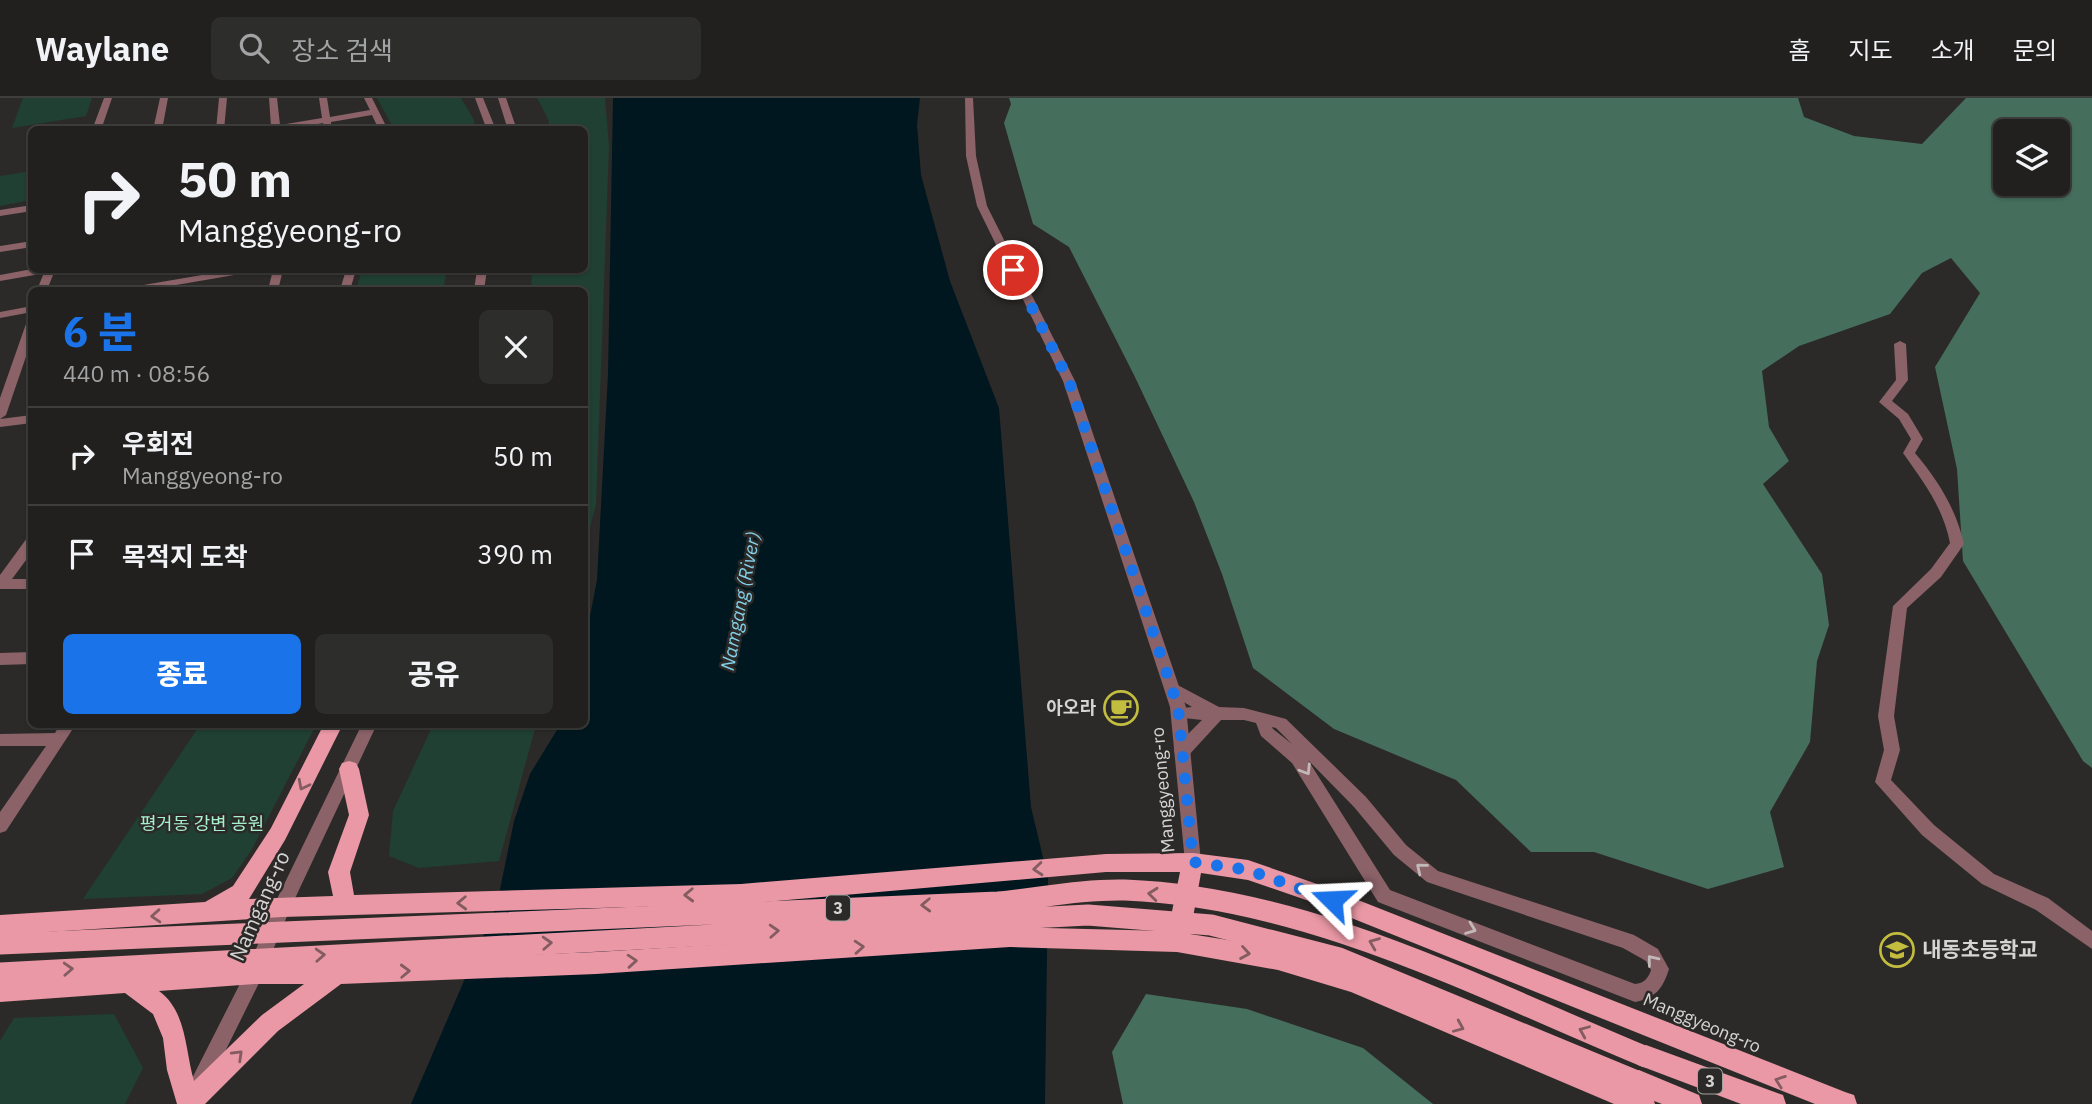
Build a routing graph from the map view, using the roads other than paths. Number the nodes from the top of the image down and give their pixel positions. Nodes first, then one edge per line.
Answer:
1 (108, 98) edge
2 (164, 98) edge
3 (223, 98) edge
4 (273, 98) edge
5 (323, 98) edge
6 (368, 98) edge
7 (479, 98) edge
8 (502, 98) edge
9 (969, 98) edge
10 (375, 112) junction
11 (328, 125) edge
12 (98, 126) edge
13 (158, 126) edge
14 (220, 126) edge
15 (273, 126) edge
16 (382, 126) edge
17 (490, 126) edge
18 (512, 126) edge
19 (28, 209) edge
20 (0, 213) edge
21 (28, 244) edge
22 (0, 249) edge
23 (30, 273) edge
24 (231, 273) edge
25 (0, 278) edge
26 (195, 280) edge
27 (151, 287) edge
28 (28, 310) edge
29 (0, 315) edge
30 (28, 333) edge
31 (1900, 344) dead end
32 (0, 415) edge
33 (28, 420) edge
34 (0, 423) edge
35 (28, 547) edge
36 (1, 584) edge
37 (28, 584) edge
38 (28, 658) edge
39 (0, 659) edge
40 (1172, 688) junction
41 (1179, 713) junction
42 (1217, 714) junction
43 (1263, 720) junction
44 (67, 728) edge
45 (332, 728) edge
46 (368, 728) edge
47 (60, 739) junction
48 (0, 740) edge
49 (1182, 751) junction
50 (349, 768) junction
51 (1, 826) edge
52 (1193, 862) junction
53 (346, 906) junction
54 (282, 907) junction
55 (205, 913) junction
56 (0, 925) edge
57 (2092, 941) edge
58 (1177, 942) junction
59 (0, 944) edge
60 (0, 973) edge
61 (255, 973) junction
62 (337, 973) junction
63 (127, 981) junction
64 (0, 991) edge
65 (1641, 1093) edge
66 (189, 1103) edge
67 (1690, 1104) edge
68 (1774, 1104) edge
69 (1844, 1104) edge

1 - 12 street
2 - 13 street
3 - 14 street
4 - 15 street
5 - 11 street
6 - 10 street
7 - 17 street
8 - 18 street
9 - 40 street, Manggyeong-ro
10 - 11 street
10 - 16 street
19 - 20 street
21 - 22 street
23 - 25 street
24 - 26 street
26 - 27 street
28 - 29 street
30 - 32 street
31 - 57 street
33 - 34 street
35 - 36 street
36 - 37 street
38 - 39 street
40 - 41 street, Manggyeong-ro
40 - 42 street
41 - 42 street
41 - 49 street, Manggyeong-ro
42 - 43 street
42 - 49 street
43 -> 43 street
44 - 47 street
45 -> 55 main road
46 - 50 street, Namgang-ro
47 - 48 street
47 - 51 street
49 - 52 street, Manggyeong-ro
50 - 53 main road
50 - 54 street, Namgang-ro
52 -> 53 main road
52 - 58 main road
69 -> 52 main road, Manggyeong-ro
53 - 54 main road
54 - 55 main road
54 - 61 street, Namgang-ro
55 -> 56 main road
62 -> 58 main road
58 -> 65 main road
68 -> 59 main road, 3, bridge
60 -> 65 main road, 3, bridge
61 - 62 main road
61 - 63 main road
61 - 66 street, Namgang-ro
66 -> 62 main road
63 - 64 main road
63 - 66 main road
65 - 67 main road, 3

